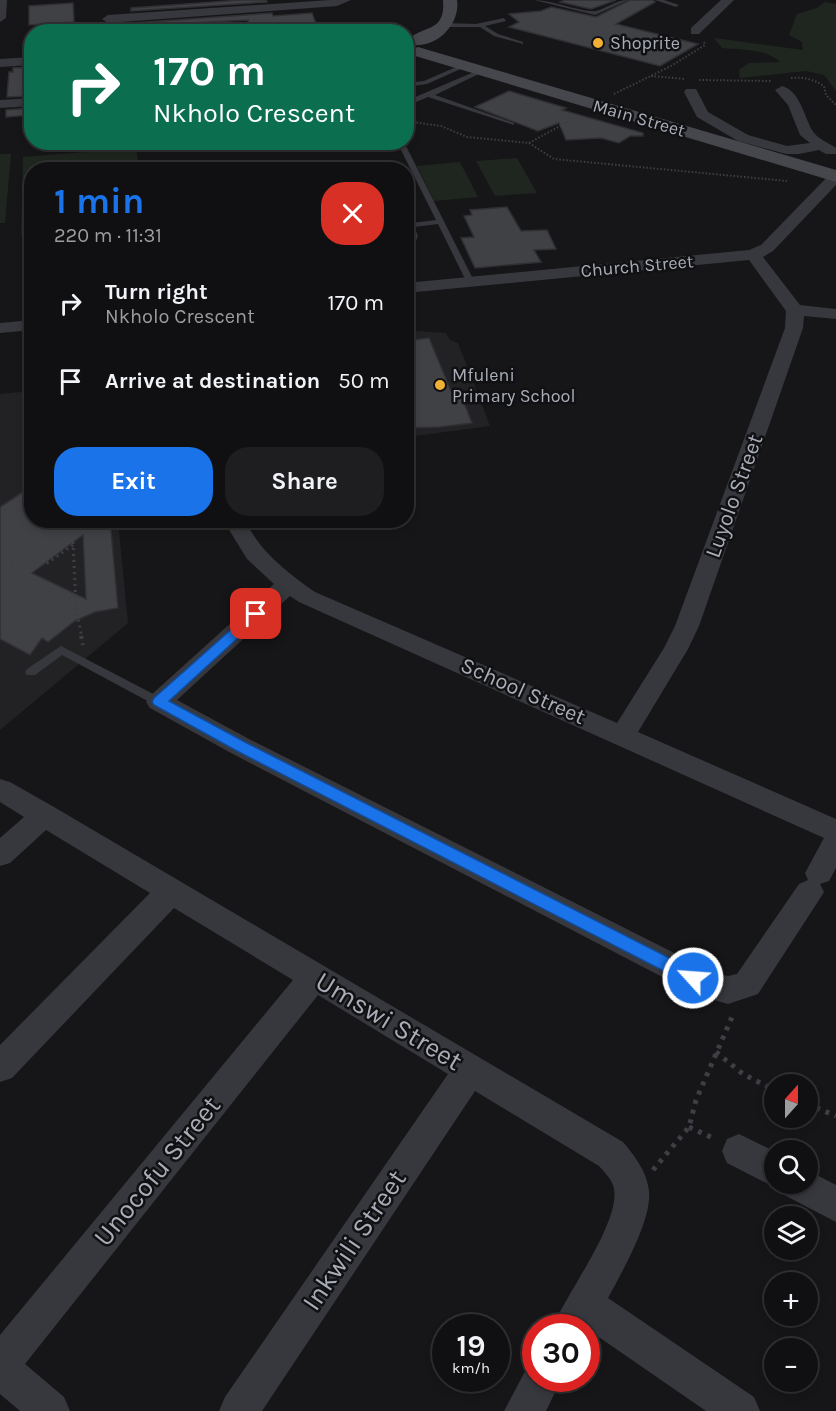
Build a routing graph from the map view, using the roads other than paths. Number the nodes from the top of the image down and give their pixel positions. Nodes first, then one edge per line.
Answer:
1 (1, 0) edge
2 (345, 0) edge
3 (450, 0) edge
4 (537, 0) edge
5 (554, 0) edge
6 (608, 0) edge
7 (658, 0) edge
8 (622, 1) edge
9 (723, 1) edge
10 (548, 3) junction
11 (676, 5) dead end
12 (0, 18) edge
13 (108, 20) edge
14 (504, 20) dead end
15 (482, 26) junction
16 (695, 31) road end
17 (521, 43) dead end
18 (422, 44) edge
19 (24, 62) edge
20 (0, 63) edge
21 (472, 68) junction
22 (784, 83) road end
23 (414, 84) edge
24 (691, 84) road end
25 (430, 94) junction
26 (414, 101) edge
27 (24, 102) edge
28 (0, 104) edge
29 (702, 114) junction
30 (512, 124) dead end
31 (678, 130) junction
32 (820, 145) junction
33 (836, 154) edge
34 (414, 171) edge
35 (836, 176) edge
36 (439, 222) junction
37 (414, 225) edge
38 (753, 255) junction
39 (470, 281) junction
40 (414, 287) edge
41 (795, 311) junction
42 (836, 314) edge
43 (24, 326) edge
44 (0, 328) edge
45 (239, 528) edge
46 (288, 585) junction
47 (31, 672) dead end
48 (159, 702) junction
49 (623, 735) junction
50 (0, 789) edge
51 (44, 815) junction
52 (836, 831) edge
53 (836, 841) edge
54 (0, 855) edge
55 (171, 891) junction
56 (314, 977) junction
57 (0, 1067) edge
58 (470, 1070) junction
59 (739, 1151) dead end
60 (764, 1165) edge
61 (817, 1194) edge
62 (836, 1204) edge
63 (579, 1314) edge
64 (600, 1329) edge
65 (0, 1367) edge
66 (535, 1392) edge
67 (50, 1411) edge
68 (239, 1411) edge
69 (524, 1411) edge
70 (740, 1411) edge

1 - 12 street
2 - 13 street
3 - 18 street
4 - 10 lane
5 - 10 lane
6 - 8 lane
7 - 11 lane
8 - 10 lane
9 - 16 street
14 - 15 lane
15 - 17 lane
15 - 18 lane
18 - 21 street, Main Street
19 - 20 street
21 - 23 lane
21 - 25 lane
21 - 31 street, Main Street
22 - 32 street
24 - 29 street
25 - 26 lane
25 - 30 lane
27 - 28 street
29 - 31 street
29 - 32 street
31 - 35 street, Main Street
32 - 33 street
34 - 36 lane
35 - 38 street
36 - 37 lane
36 - 39 lane
38 - 39 street, Church Street
38 - 41 street
39 - 40 street, Church Street
41 - 42 street
41 - 49 street, Luyolo Street
43 - 44 street
45 - 46 street, School Street
46 - 48 street
46 - 49 street, School Street
47 - 48 lane
48 - 53 street
49 - 52 street, School Street
50 - 51 street, Umswi Street
51 - 54 street
51 - 55 street, Umswi Street
55 - 56 street, Umswi Street
55 - 57 street
56 - 58 street, Umswi Street
56 - 65 street, Unocofu Street
58 - 63 street, Umswi Street
58 - 68 street, Inkwili Street
59 - 60 street
61 - 62 street
64 - 70 street
65 - 67 street
66 - 69 street

